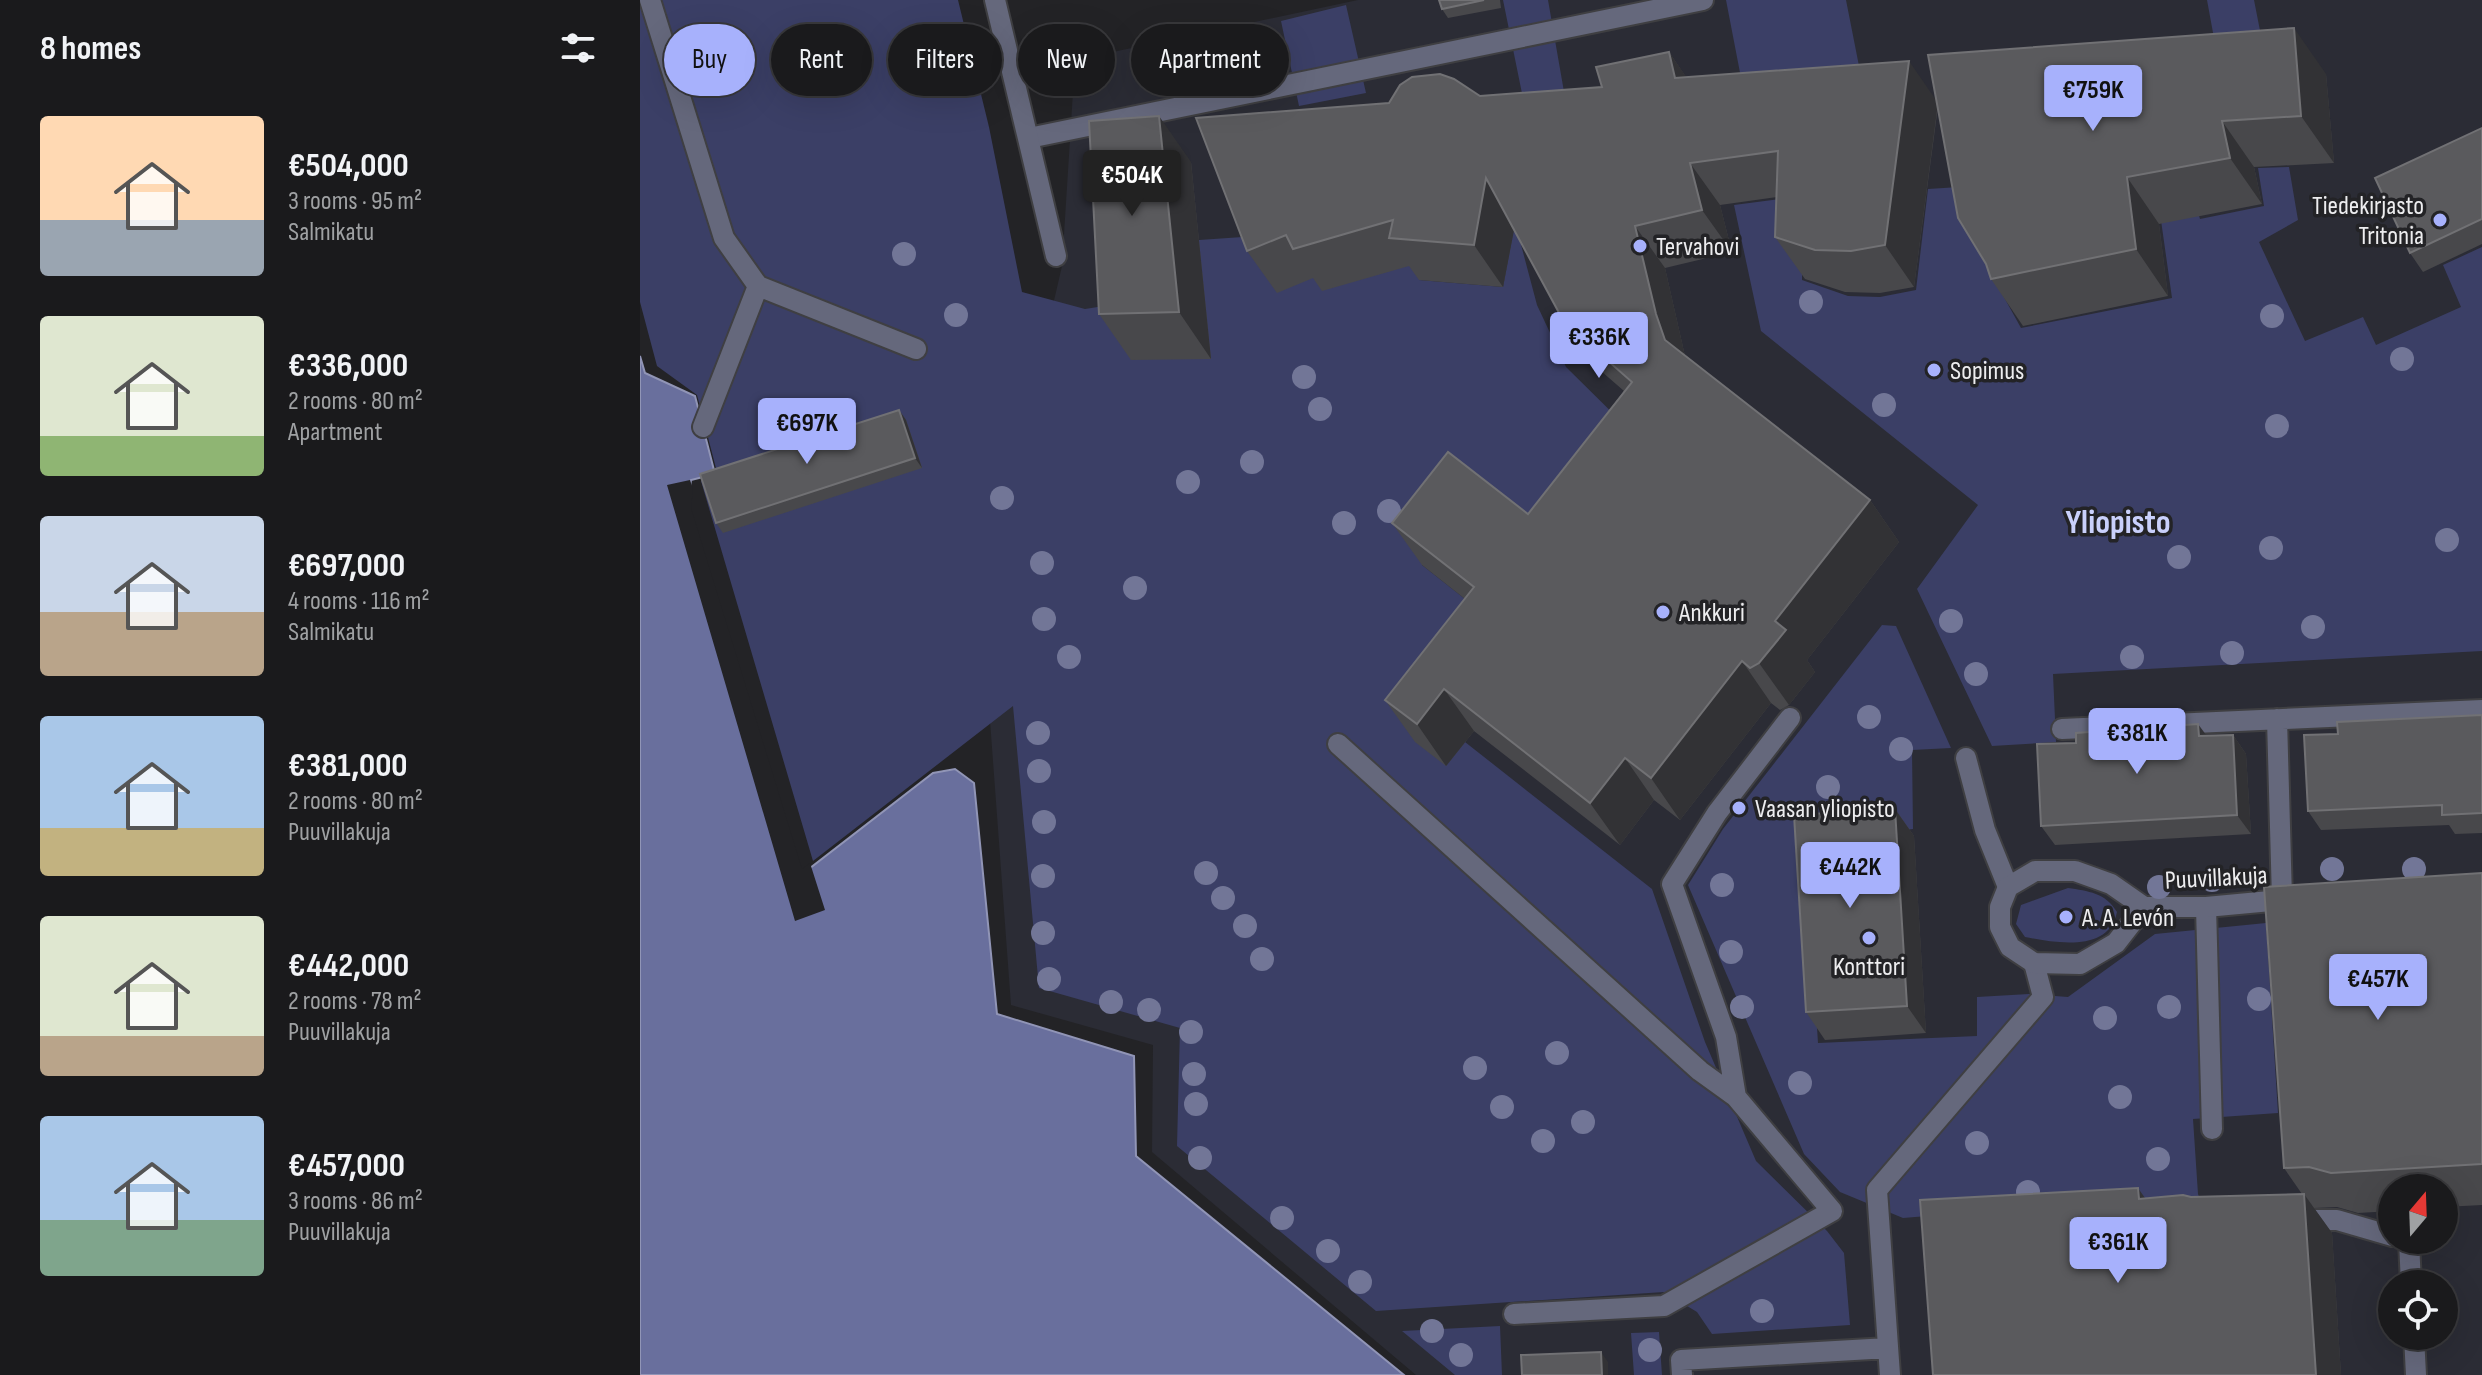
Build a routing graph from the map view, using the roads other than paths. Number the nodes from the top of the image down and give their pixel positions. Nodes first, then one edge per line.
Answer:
1 (650, 0) edge
2 (995, 0) edge
3 (1703, 0) edge
4 (1029, 138) junction
5 (1056, 256) dead end
6 (758, 286) junction
7 (916, 349) dead end
8 (703, 427) dead end
9 (2482, 710) edge
10 (1790, 718) dead end
11 (2277, 719) junction
12 (2062, 729) dead end
13 (1338, 744) dead end
14 (1966, 758) dead end
15 (2008, 887) junction
16 (2313, 897) edge
17 (2282, 899) junction
18 (2144, 907) junction
19 (2206, 907) junction
20 (2034, 963) junction
21 (1736, 1097) junction
22 (2212, 1129) dead end
23 (2270, 1221) edge
24 (2378, 1232) edge
25 (1514, 1314) dead end
26 (1888, 1348) junction
27 (2415, 1350) edge
28 (1682, 1375) edge
29 (1890, 1375) edge
30 (2416, 1375) edge

1 - 6 street
2 - 4 street
3 - 4 street
4 - 5 street
6 - 7 street
6 - 8 street
9 - 11 street
10 - 21 street
11 - 12 street
11 - 17 street
13 - 21 street
14 - 15 street
15 - 18 street, Puuvillakuja
15 - 20 street
16 - 17 street, Puuvillakuja
17 - 19 street, Puuvillakuja
18 - 19 street, Puuvillakuja
18 - 20 street, Puuvillakuja
19 - 22 street
20 - 26 street
21 - 25 street
23 - 24 street
26 - 28 street
26 - 29 street
27 - 30 street

